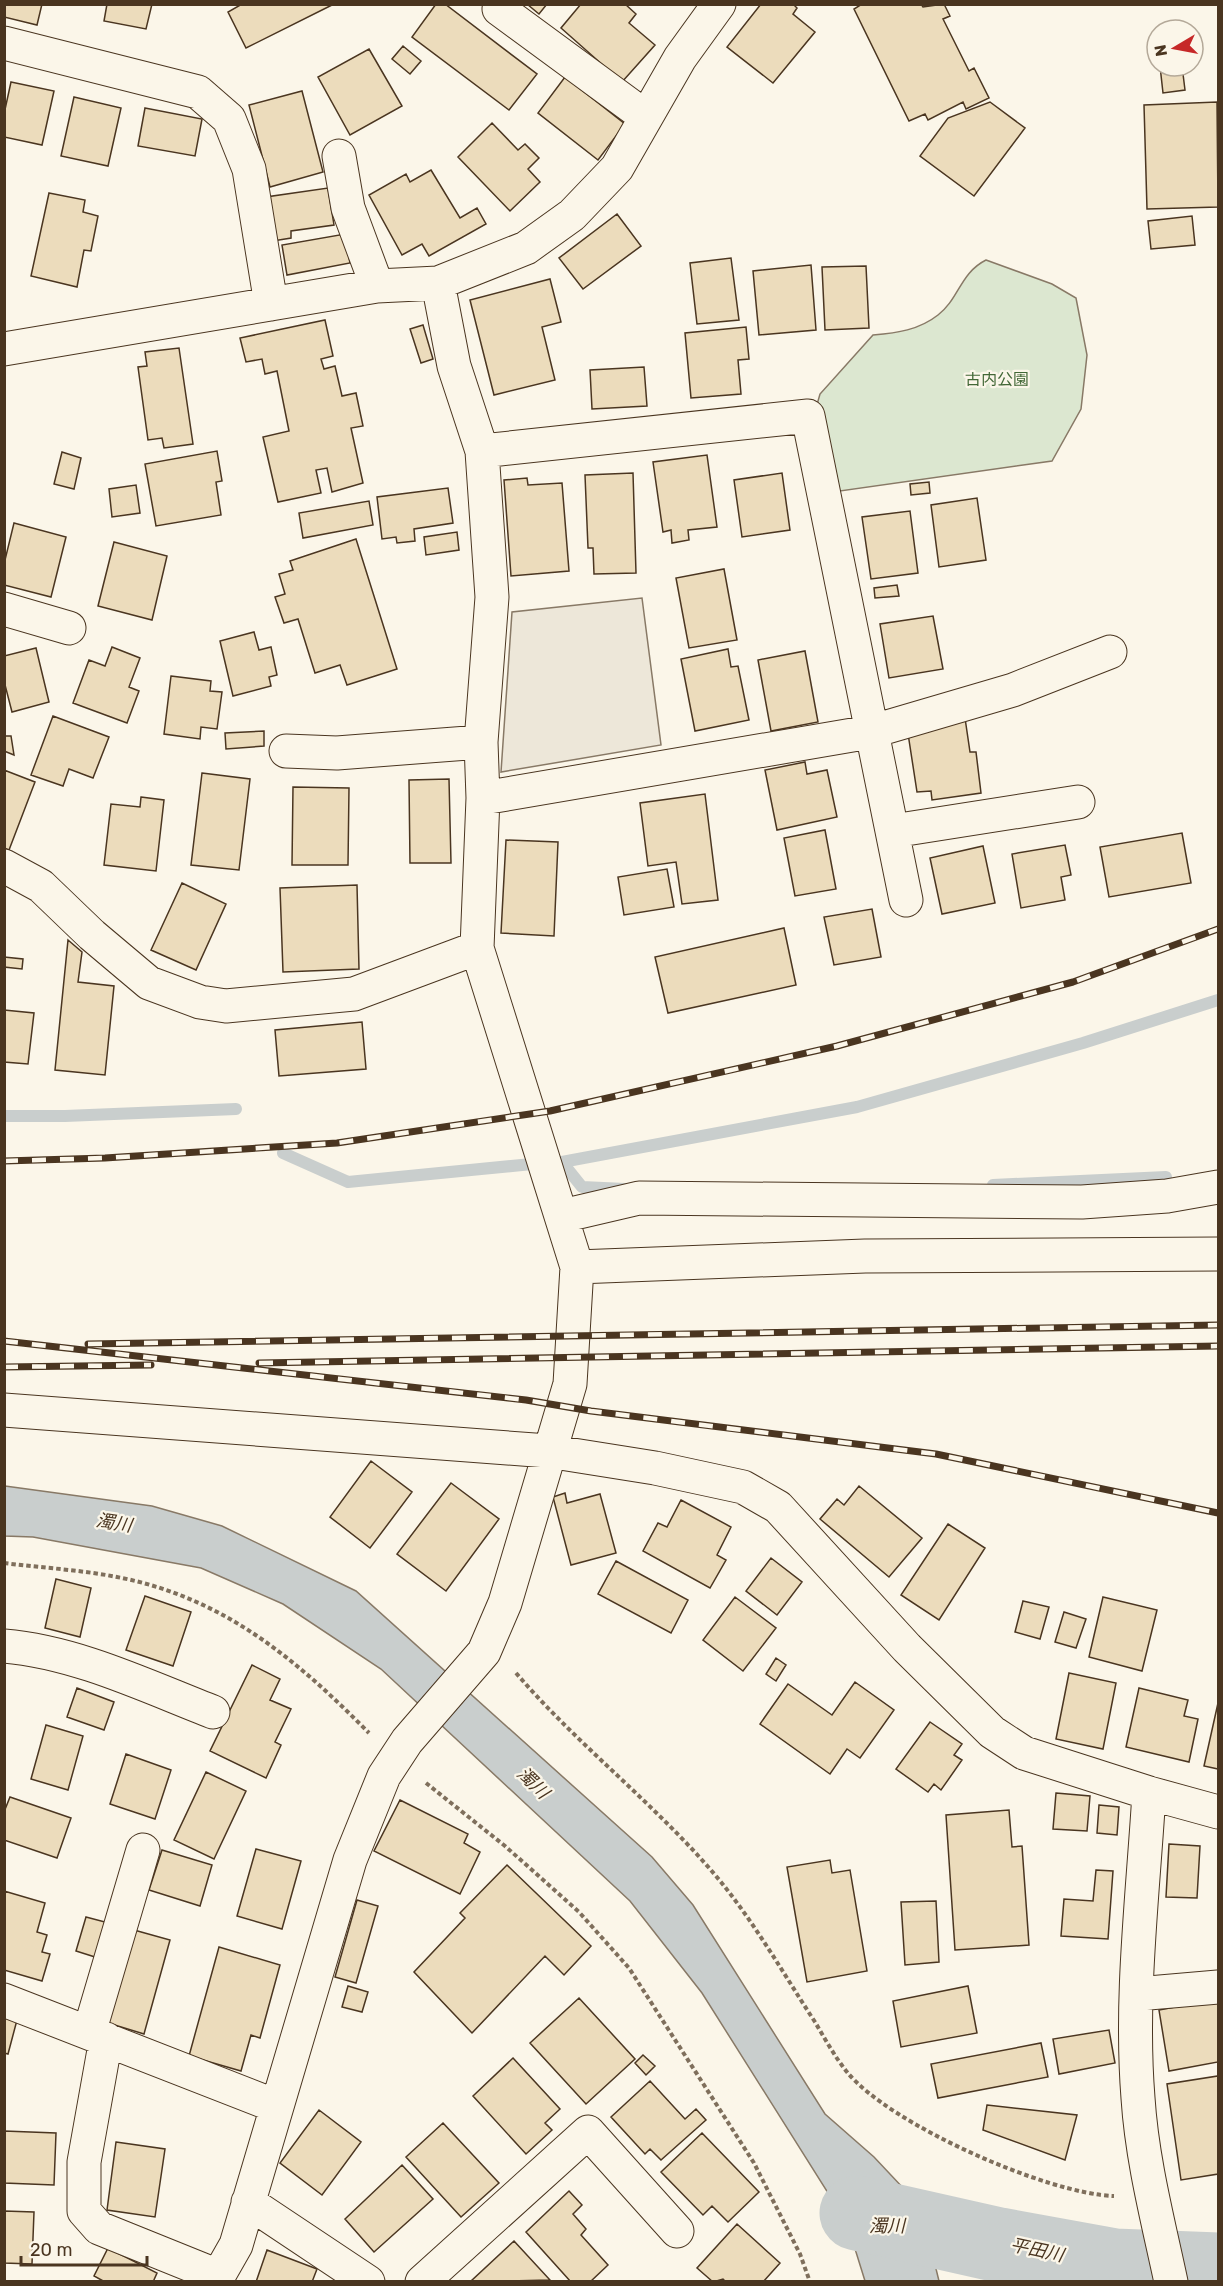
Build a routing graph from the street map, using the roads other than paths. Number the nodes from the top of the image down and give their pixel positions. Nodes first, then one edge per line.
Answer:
1 (719, 4) edge
2 (499, 9) dead end
3 (4, 43) edge
4 (646, 117) junction
5 (339, 156) dead end
6 (438, 283) junction
7 (377, 286) junction
8 (271, 304) junction
9 (4, 349) edge
10 (482, 451) junction
11 (4, 609) edge
12 (69, 628) dead end
13 (1110, 652) dead end
14 (870, 732) junction
15 (481, 742) junction
16 (286, 751) dead end
17 (483, 798) junction
18 (1078, 802) dead end
19 (893, 831) junction
20 (4, 866) edge
21 (906, 900) dead end
22 (477, 948) junction
23 (1218, 1187) edge
24 (562, 1216) junction
25 (1218, 1254) edge
26 (577, 1267) junction
27 (4, 1410) edge
28 (548, 1451) junction
29 (4, 1646) edge
30 (213, 1712) dead end
31 (1149, 1794) junction
32 (1218, 1812) edge
33 (143, 1850) dead end
34 (1218, 1987) edge
35 (1137, 1994) junction
36 (4, 2000) edge
37 (97, 2036) junction
38 (276, 2106) junction
39 (248, 2202) junction
40 (677, 2231) dead end
41 (217, 2279) edge
42 (368, 2282) edge
43 (422, 2282) edge
44 (1171, 2282) edge

1 - 4 street
2 - 4 street
3 - 8 street
4 - 6 street
5 - 7 street
6 - 7 street
6 - 10 street
7 - 8 street
8 - 9 street
10 - 14 street
10 - 15 street
11 - 12 street
13 - 14 street
14 - 17 street
14 - 19 street
15 - 16 street
15 - 17 street
17 - 22 street
18 - 19 street
19 - 21 street
20 - 22 street
22 - 24 street
23 - 24 street
24 - 26 street
25 - 26 street
26 - 28 street
27 - 28 street
28 - 31 street
28 - 38 street
29 - 30 street
31 - 32 street
31 - 35 street
33 - 37 street
34 - 35 street
35 - 44 street
36 - 37 street
37 - 38 street
37 - 41 street
38 - 39 street
39 - 41 street
39 - 42 street
40 - 43 street

